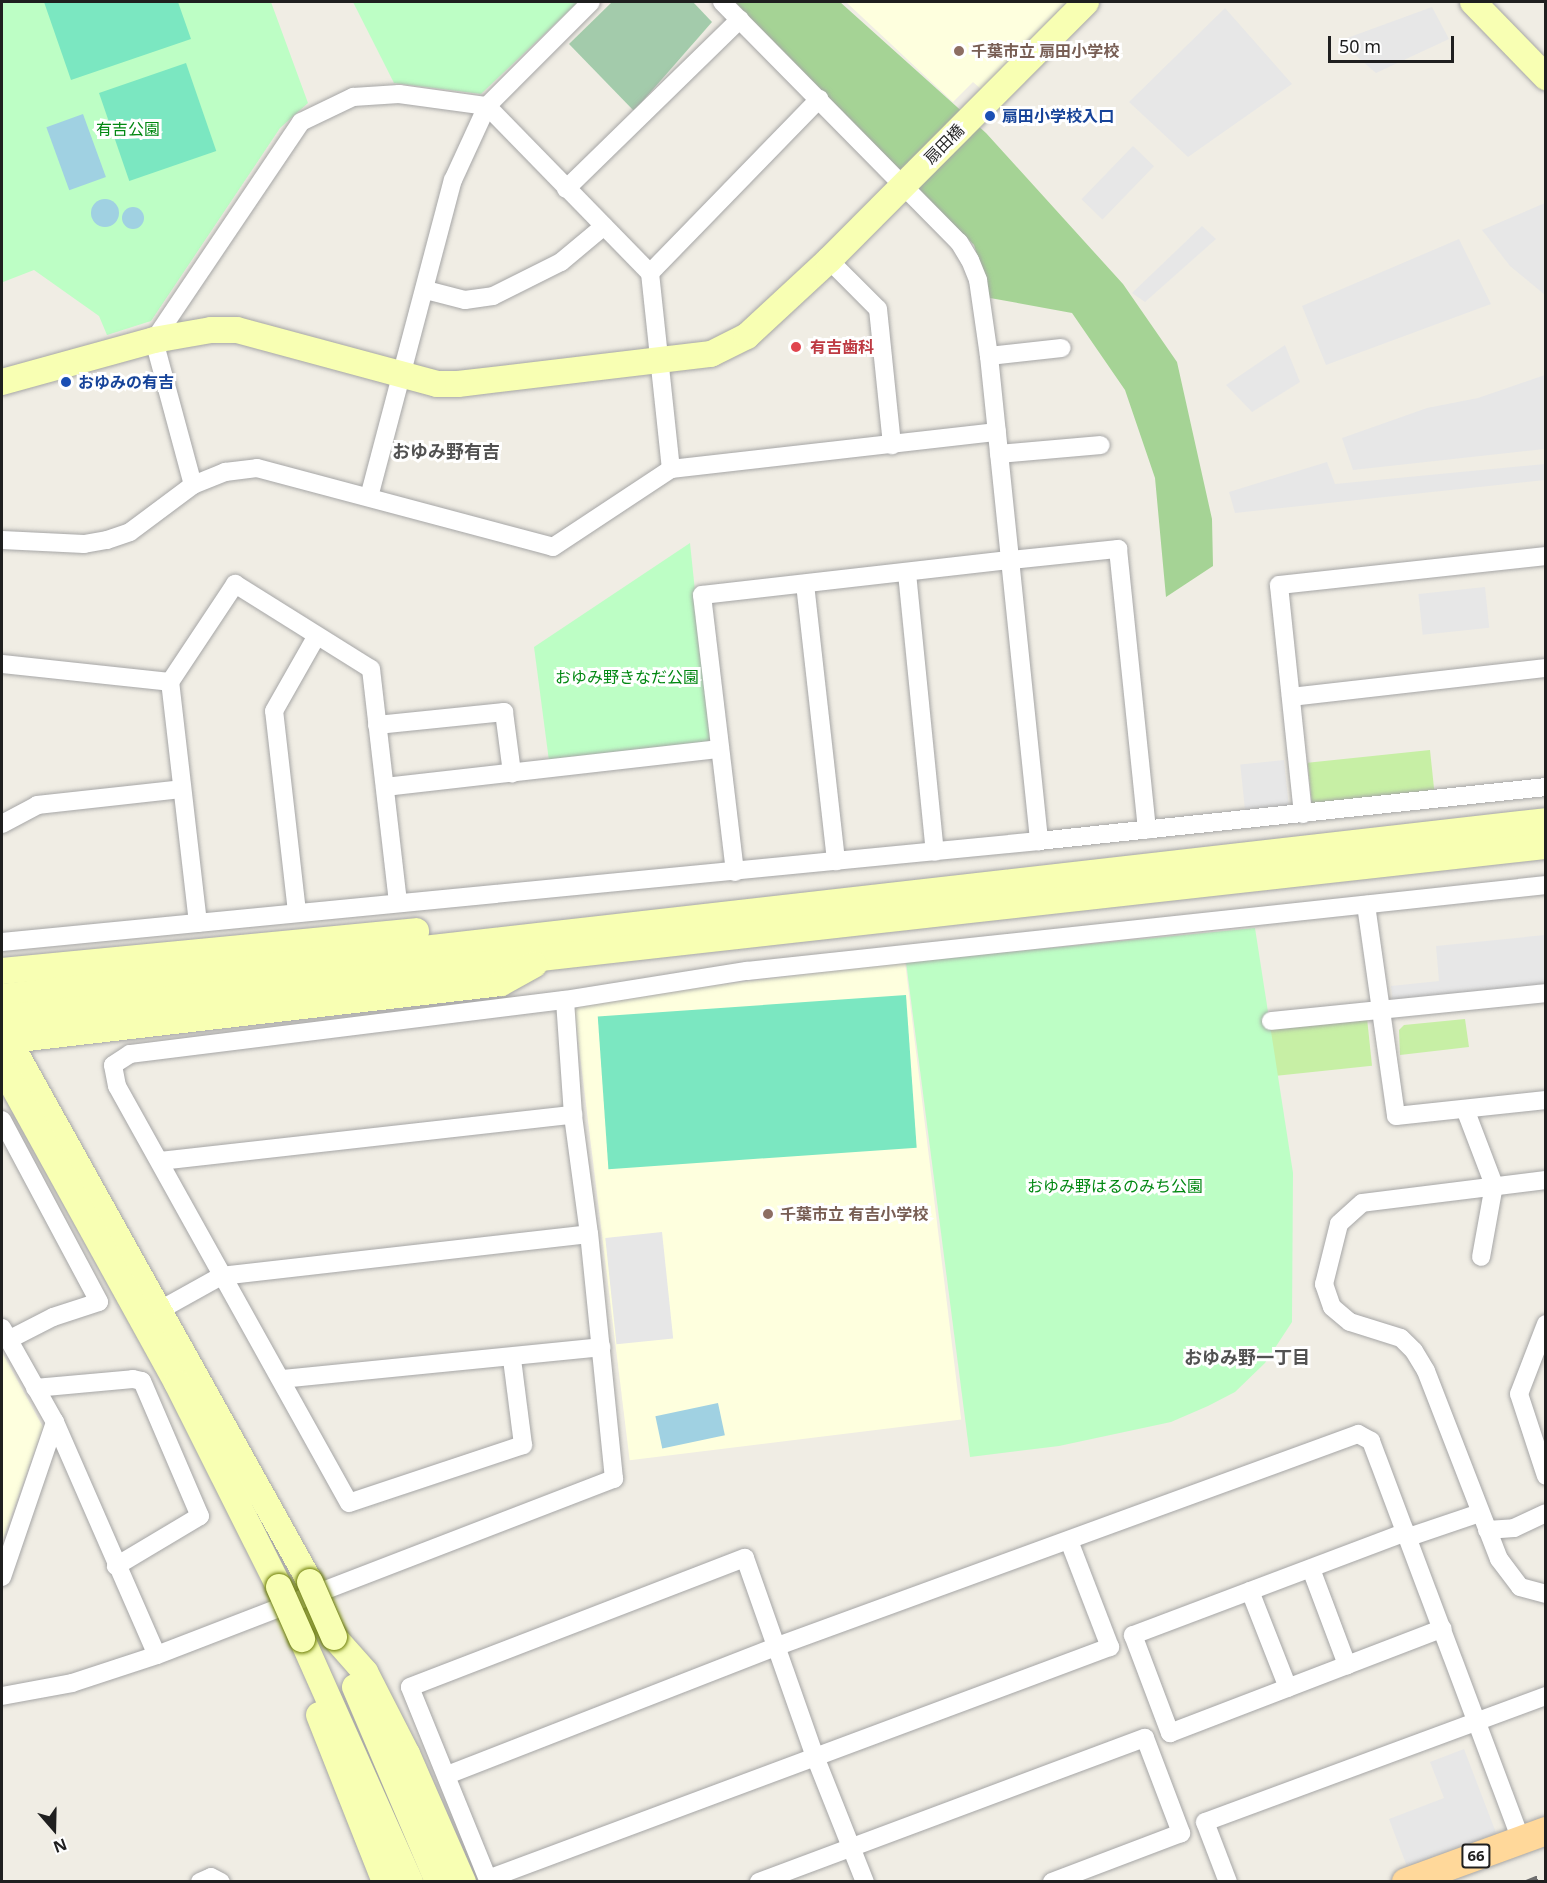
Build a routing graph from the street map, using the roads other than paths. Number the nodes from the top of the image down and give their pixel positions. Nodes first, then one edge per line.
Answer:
1 (591, 2) edge
2 (722, 2) edge
3 (1086, 2) edge
4 (1473, 2) edge
5 (740, 19) junction
6 (1545, 77) edge
7 (819, 99) junction
8 (487, 106) junction
9 (903, 184) junction
10 (566, 189) junction
11 (604, 226) junction
12 (829, 260) junction
13 (650, 273) junction
14 (426, 290) junction
15 (154, 340) junction
16 (1062, 348) dead end
17 (989, 356) junction
18 (658, 362) junction
19 (401, 375) junction
20 (2, 382) edge
21 (997, 432) junction
22 (1101, 444) dead end
23 (892, 445) junction
24 (999, 454) junction
25 (671, 469) junction
26 (193, 484) junction
27 (369, 498) junction
28 (2, 540) edge
29 (1545, 556) edge
30 (1011, 560) junction
31 (907, 573) junction
32 (805, 584) junction
33 (316, 637) junction
34 (2, 664) edge
35 (1545, 669) edge
36 (170, 682) junction
37 (1291, 697) junction
38 (377, 725) junction
39 (720, 749) junction
40 (512, 773) junction
41 (385, 787) junction
42 (1545, 787) edge
43 (181, 789) junction
44 (1303, 814) junction
45 (1545, 821) edge
46 (2, 824) edge
47 (1147, 830) junction
48 (1039, 841) junction
49 (1545, 846) edge
50 (935, 852) junction
51 (836, 861) junction
52 (735, 872) junction
53 (1545, 885) edge
54 (398, 901) junction
55 (1366, 905) junction
56 (297, 912) junction
57 (198, 923) junction
58 (536, 934) junction
59 (2, 942) edge
60 (2, 971) edge
61 (1545, 993) edge
62 (2, 997) edge
63 (565, 1000) junction
64 (1380, 1009) junction
65 (1271, 1022) dead end
66 (3, 1039) edge
67 (1545, 1100) edge
68 (1465, 1109) junction
69 (573, 1115) junction
70 (2, 1120) edge
71 (160, 1161) junction
72 (1545, 1180) edge
73 (1494, 1185) junction
74 (590, 1234) junction
75 (1481, 1257) dead end
76 (221, 1276) junction
77 (160, 1310) junction
78 (1545, 1324) edge
79 (5, 1334) edge
80 (601, 1347) junction
81 (512, 1359) junction
82 (282, 1379) junction
83 (35, 1388) junction
84 (55, 1422) junction
85 (1545, 1476) edge
86 (1545, 1513) edge
87 (1483, 1522) junction
88 (1407, 1535) junction
89 (1069, 1541) junction
90 (116, 1566) junction
91 (1311, 1569) junction
92 (2, 1577) edge
93 (1250, 1591) junction
94 (1545, 1594) edge
95 (1443, 1628) junction
96 (334, 1637) junction
97 (302, 1640) junction
98 (775, 1647) junction
99 (157, 1655) junction
100 (1347, 1665) junction
101 (1288, 1688) junction
102 (2, 1696) edge
103 (1545, 1696) edge
104 (1478, 1722) junction
105 (814, 1754) junction
106 (447, 1775) junction
107 (1533, 1836) edge
108 (853, 1847) junction
109 (488, 1880) edge
110 (200, 1881) edge
111 (221, 1881) edge
112 (385, 1881) edge
113 (410, 1881) edge
114 (438, 1881) edge
115 (463, 1881) edge
116 (759, 1881) edge
117 (865, 1881) edge
118 (1053, 1881) edge
119 (1228, 1881) edge
120 (1406, 1881) edge

1 - 8 street
2 - 5 street
3 - 9 street, 扇田橋
4 - 6 street
5 - 7 street
5 - 10 street
7 - 9 street
7 - 13 street
8 - 10 street
8 - 14 street
8 - 15 street
9 - 12 street, 扇田橋
9 - 17 street
10 - 11 street
11 - 13 street
11 - 14 street
12 - 18 street, 扇田橋
12 - 23 street
13 - 18 street
14 - 19 street
15 - 19 street, 扇田橋
15 - 20 street, 扇田橋
15 - 26 street
16 - 17 street
17 - 21 street
18 - 19 street, 扇田橋
18 - 25 street
19 - 27 street
21 - 23 street
21 - 24 street
22 - 24 street
23 - 25 street
24 - 30 street
25 - 27 street
26 - 27 street
26 - 28 street
29 - 37 street
30 - 31 street
30 - 47 street
30 - 48 street
31 - 32 street
31 - 50 street
32 - 39 street
32 - 51 street
33 - 36 street
33 - 38 street
33 - 56 street
34 - 36 street
35 - 37 street
36 - 43 street
37 - 44 street
38 - 40 street
38 - 41 street
39 - 40 street
39 - 52 street
40 - 41 street
41 - 54 street
42 - 44 street
43 - 46 street
43 - 57 street
44 - 47 street
45 - 58 street
47 - 48 street
48 - 50 street
49 - 66 street
50 - 51 street
51 - 52 street
52 - 54 street
53 - 55 street
54 - 56 street
55 - 63 street
55 - 64 street
56 - 57 street
57 - 59 street
58 - 60 street
58 - 62 street
61 - 64 street
63 - 69 street
63 - 71 street
64 - 65 street
64 - 68 street
66 - 77 street
66 - 97 street, bridge
67 - 68 street
68 - 73 street
69 - 71 street
69 - 74 street
70 - 79 street
71 - 76 street
72 - 73 street
73 - 75 street
73 - 87 street
74 - 76 street
74 - 80 street
76 - 77 street
76 - 82 street
77 - 96 street, bridge
78 - 85 street
79 - 83 street
80 - 81 street
80 - 99 street
81 - 82 street
81 - 82 street
83 - 84 street
83 - 90 street
84 - 90 street
84 - 92 street
86 - 87 street
87 - 88 street
87 - 94 street
88 - 89 street
88 - 91 street
88 - 95 street
89 - 98 street
89 - 105 street
90 - 99 street
91 - 93 street
91 - 100 street
93 - 101 street
93 - 101 street
95 - 100 street
95 - 104 street
96 - 114 street
96 - 115 street
97 - 112 street
97 - 113 street
98 - 105 street
98 - 106 street
98 - 106 street
99 - 102 street
100 - 101 street
103 - 104 street
104 - 107 street
104 - 119 street
105 - 108 street
105 - 109 street
106 - 109 street
107 - 120 main road, 66
108 - 116 street
108 - 117 street
108 - 118 street
110 - 111 street

